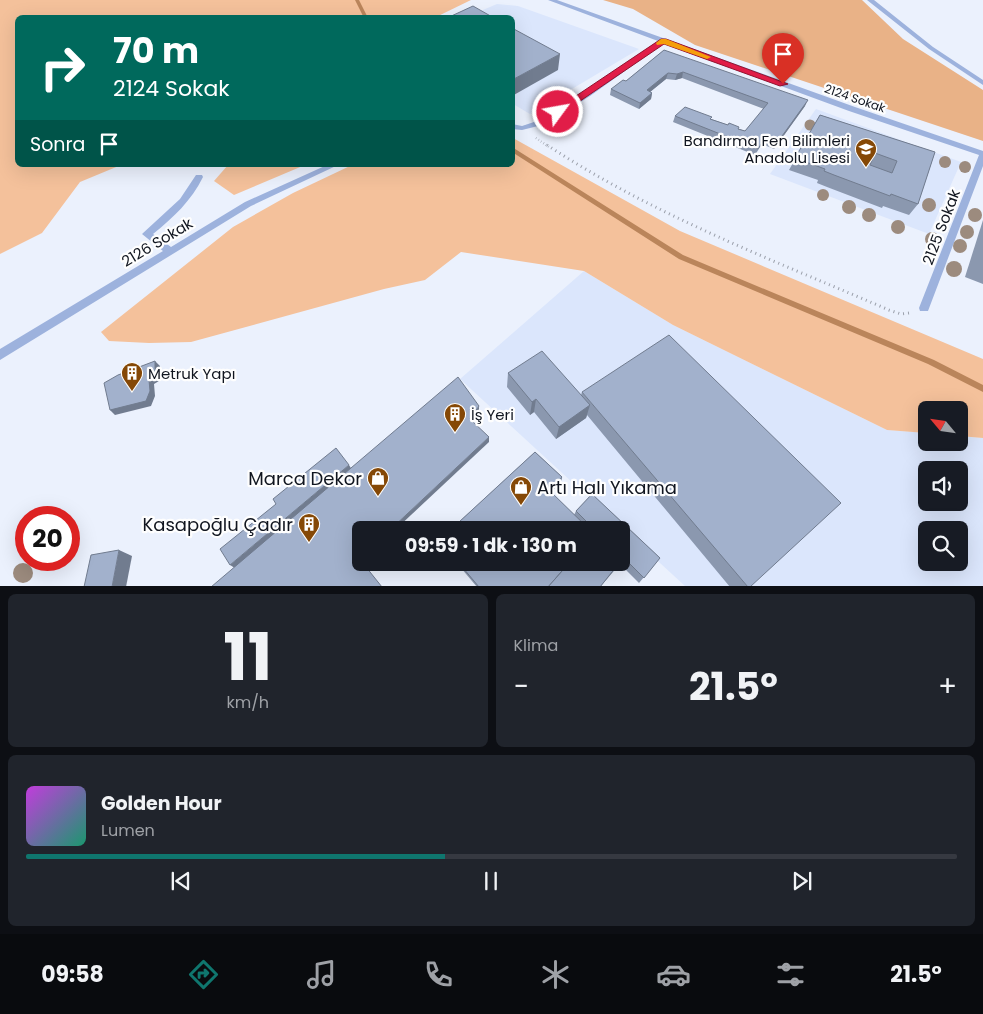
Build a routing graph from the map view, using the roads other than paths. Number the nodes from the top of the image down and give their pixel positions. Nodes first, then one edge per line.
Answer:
1 (551, 0) edge
2 (870, 0) edge
3 (663, 41) junction
4 (983, 83) edge
5 (515, 127) edge
6 (983, 154) edge
7 (330, 167) edge
8 (199, 177) dead end
9 (170, 251) junction
10 (924, 308) road end
11 (0, 355) edge

1 - 3 lane, 2124 Sokak
2 - 4 lane
3 - 5 lane
3 - 6 lane, 2124 Sokak
6 - 10 lane, 2125 Sokak
7 - 9 lane, 2126 Sokak
8 - 9 lane
9 - 11 lane, 2126 Sokak

